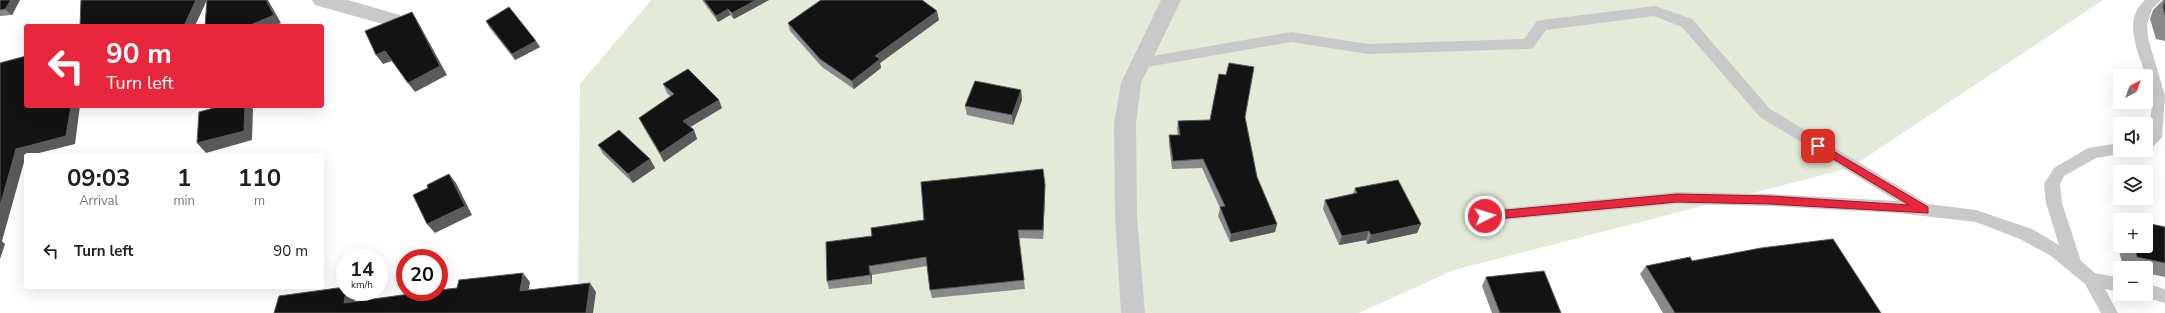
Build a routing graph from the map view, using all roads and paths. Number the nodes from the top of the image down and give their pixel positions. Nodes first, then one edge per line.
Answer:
1 (322, 0) edge
2 (1171, 0) edge
3 (2154, 0) edge
4 (392, 20) edge
5 (1141, 63) junction
6 (2161, 97) edge
7 (2153, 140) edge
8 (2113, 150) edge
9 (1925, 210) junction
10 (1485, 216) dead end
11 (2074, 266) junction
12 (2091, 278) junction
13 (2113, 283) edge
14 (2153, 293) edge
15 (2165, 296) edge
16 (1133, 313) edge
17 (2110, 313) edge

1 - 4 street
2 - 5 street
3 - 6 lane
5 - 9 lane
5 - 16 street
6 - 7 lane
8 - 11 lane
9 - 10 lane
9 - 11 lane
11 - 12 lane
12 - 13 lane
12 - 17 lane
14 - 15 lane

